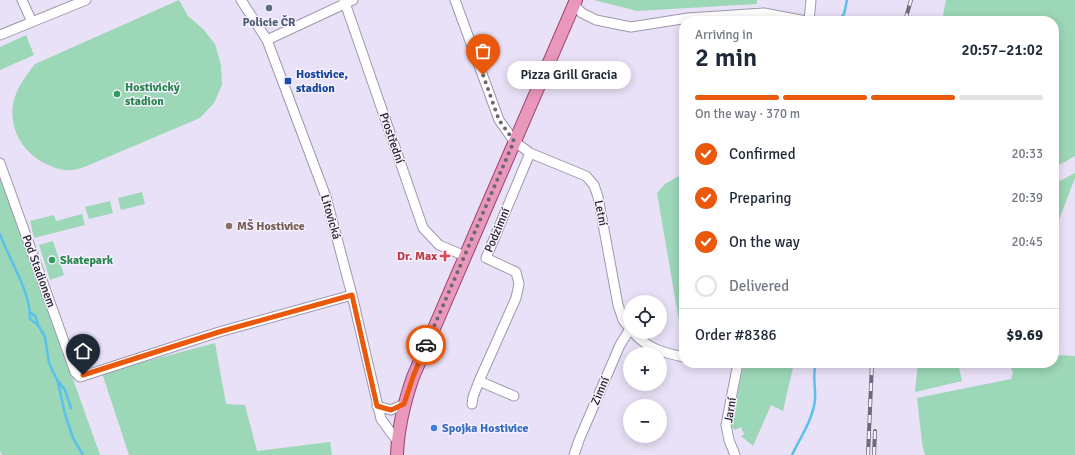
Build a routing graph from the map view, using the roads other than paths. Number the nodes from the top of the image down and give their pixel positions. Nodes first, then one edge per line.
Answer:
1 (22, 0) edge
2 (241, 0) edge
3 (455, 0) edge
4 (811, 0) edge
5 (80, 1) edge
6 (348, 1) edge
7 (575, 2) edge
8 (808, 16) edge
9 (679, 19) edge
10 (32, 22) junction
11 (0, 35) edge
12 (267, 40) junction
13 (514, 141) junction
14 (530, 153) junction
15 (0, 163) edge
16 (464, 256) junction
17 (352, 295) junction
18 (623, 320) edge
19 (624, 339) edge
20 (641, 339) edge
21 (679, 356) edge
22 (734, 368) edge
23 (479, 381) junction
24 (514, 396) dead end
25 (404, 404) junction
26 (472, 404) dead end
27 (377, 406) junction
28 (398, 442) junction
29 (397, 455) edge
30 (574, 455) edge
31 (735, 455) edge

1 - 10 street
2 - 12 street, Litovická
3 - 13 street, Letní
4 - 8 street
5 - 10 street
6 - 12 street
6 - 16 street, Prostřední
7 - 9 street
7 - 13 main road
10 - 11 street
12 - 17 street, Litovická
13 - 14 street, Letní
13 - 16 main road
14 - 18 street, Letní
14 - 23 street, Podzimní
15 - 17 street, Pod Stadionem
16 - 25 main road
17 - 27 street, Litovická
19 - 30 street, Zimní
20 - 21 street
22 - 31 street, Jarní
23 - 24 street
23 - 26 street, Podzimní
25 - 27 street
25 - 28 main road
27 - 28 street, Litovická
28 - 29 main road

